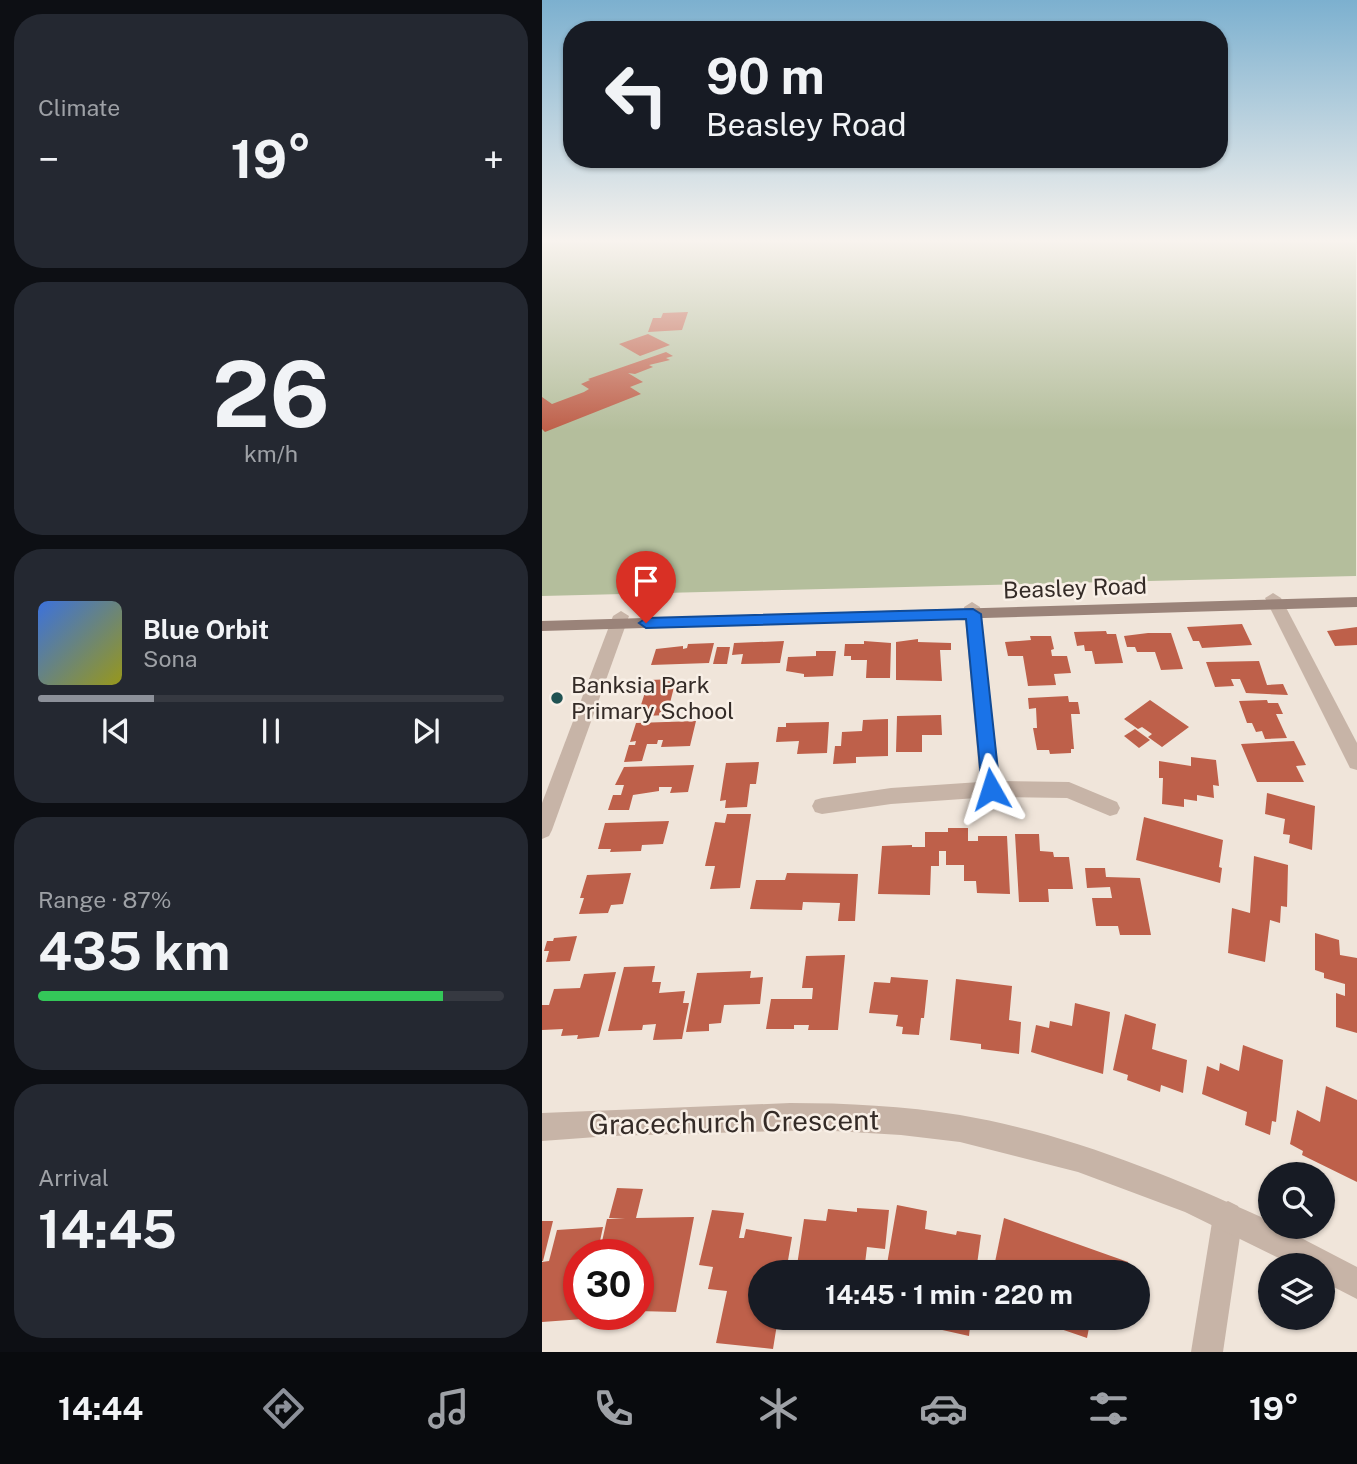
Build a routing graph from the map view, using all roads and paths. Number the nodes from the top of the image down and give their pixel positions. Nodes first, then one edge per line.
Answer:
1 (1356, 595) edge
2 (1275, 601) junction
3 (1356, 602) edge
4 (973, 610) junction
5 (542, 619) edge
6 (620, 620) junction
7 (542, 626) edge
8 (1356, 764) edge
9 (991, 789) junction
10 (822, 806) dead end
11 (1110, 808) dead end
12 (542, 830) edge
13 (542, 1127) edge
14 (1228, 1216) junction
15 (1356, 1284) edge
16 (1208, 1352) edge

1 - 2 main road, Beasley Road
2 - 3 main road, Beasley Road
2 - 4 main road, Beasley Road
2 - 8 street
4 - 6 main road, Beasley Road
4 - 9 street
5 - 6 main road, Beasley Road
6 - 7 main road, Beasley Road
6 - 12 street
9 - 10 street
9 - 11 street
13 - 14 street, Gracechurch Crescent
14 - 15 street, Gracechurch Crescent
14 - 16 street

